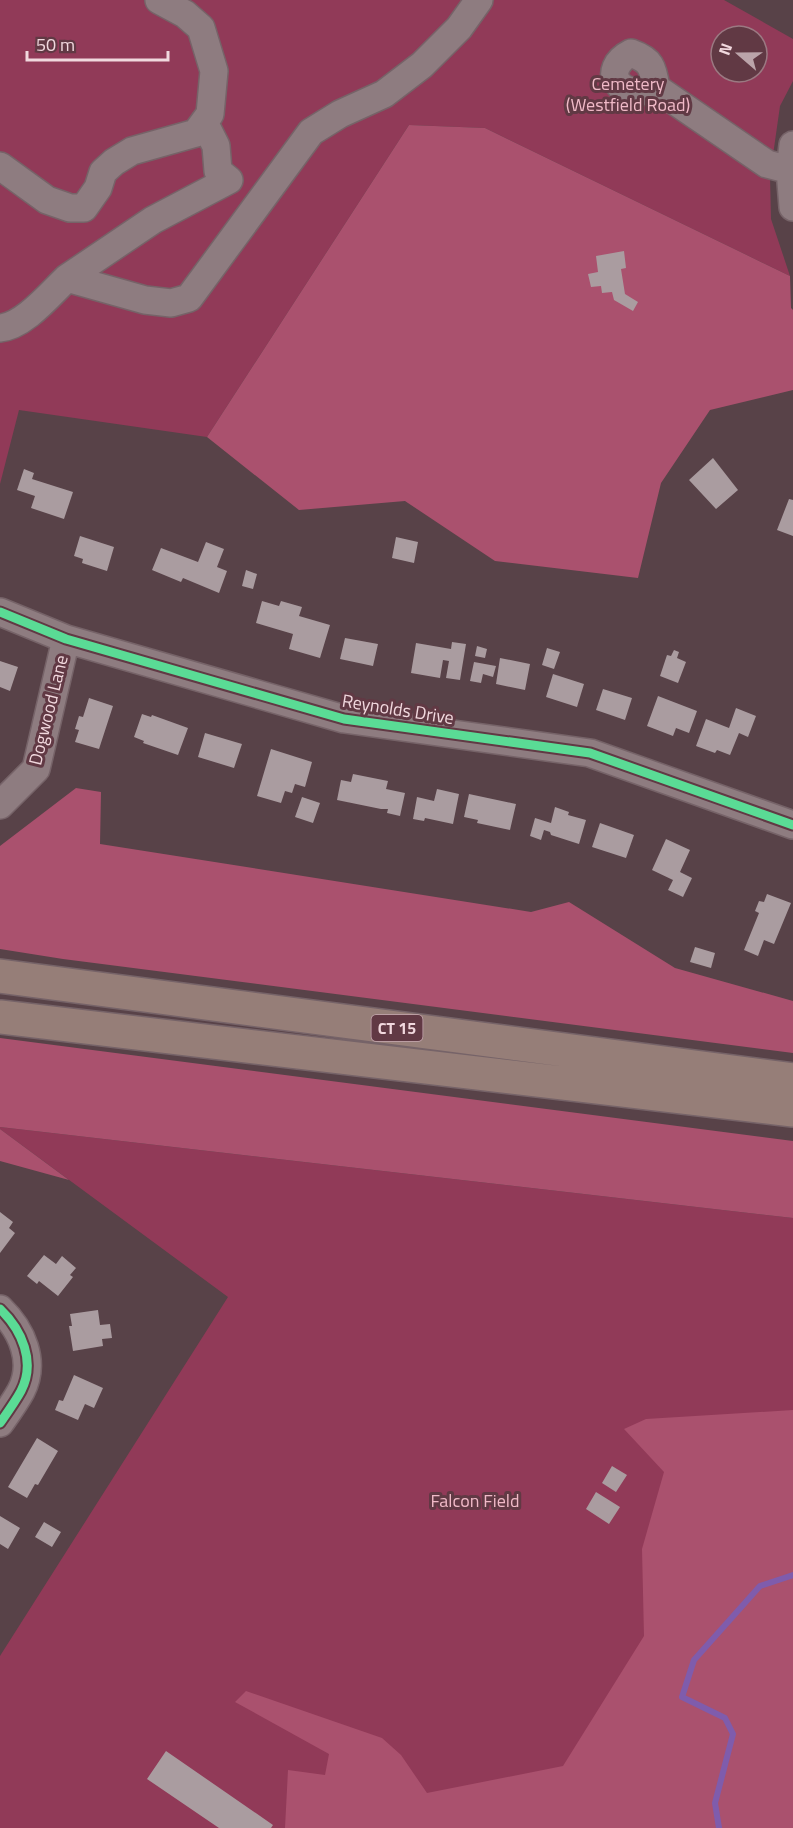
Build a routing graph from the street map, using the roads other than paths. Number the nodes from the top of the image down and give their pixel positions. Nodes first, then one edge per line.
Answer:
1 (159, 0) edge
2 (479, 0) edge
3 (656, 88) dead end
4 (204, 122) junction
5 (792, 157) edge
6 (0, 166) edge
7 (793, 207) edge
8 (67, 278) junction
9 (0, 328) edge
10 (0, 612) edge
11 (66, 639) junction
12 (0, 804) edge
13 (793, 825) edge
14 (0, 976) edge
15 (0, 1017) edge
16 (793, 1080) edge
17 (793, 1110) edge
18 (0, 1309) edge
19 (0, 1423) edge

1 - 4 street
2 - 8 street
3 - 5 street
4 - 6 street
4 - 8 street
5 - 7 street
8 - 9 street
10 - 11 street, Reynolds Drive
11 - 12 street, Dogwood Lane
11 - 13 street, Reynolds Drive
14 - 16 highway, CT 15
15 - 17 highway, CT 15
18 - 19 street

